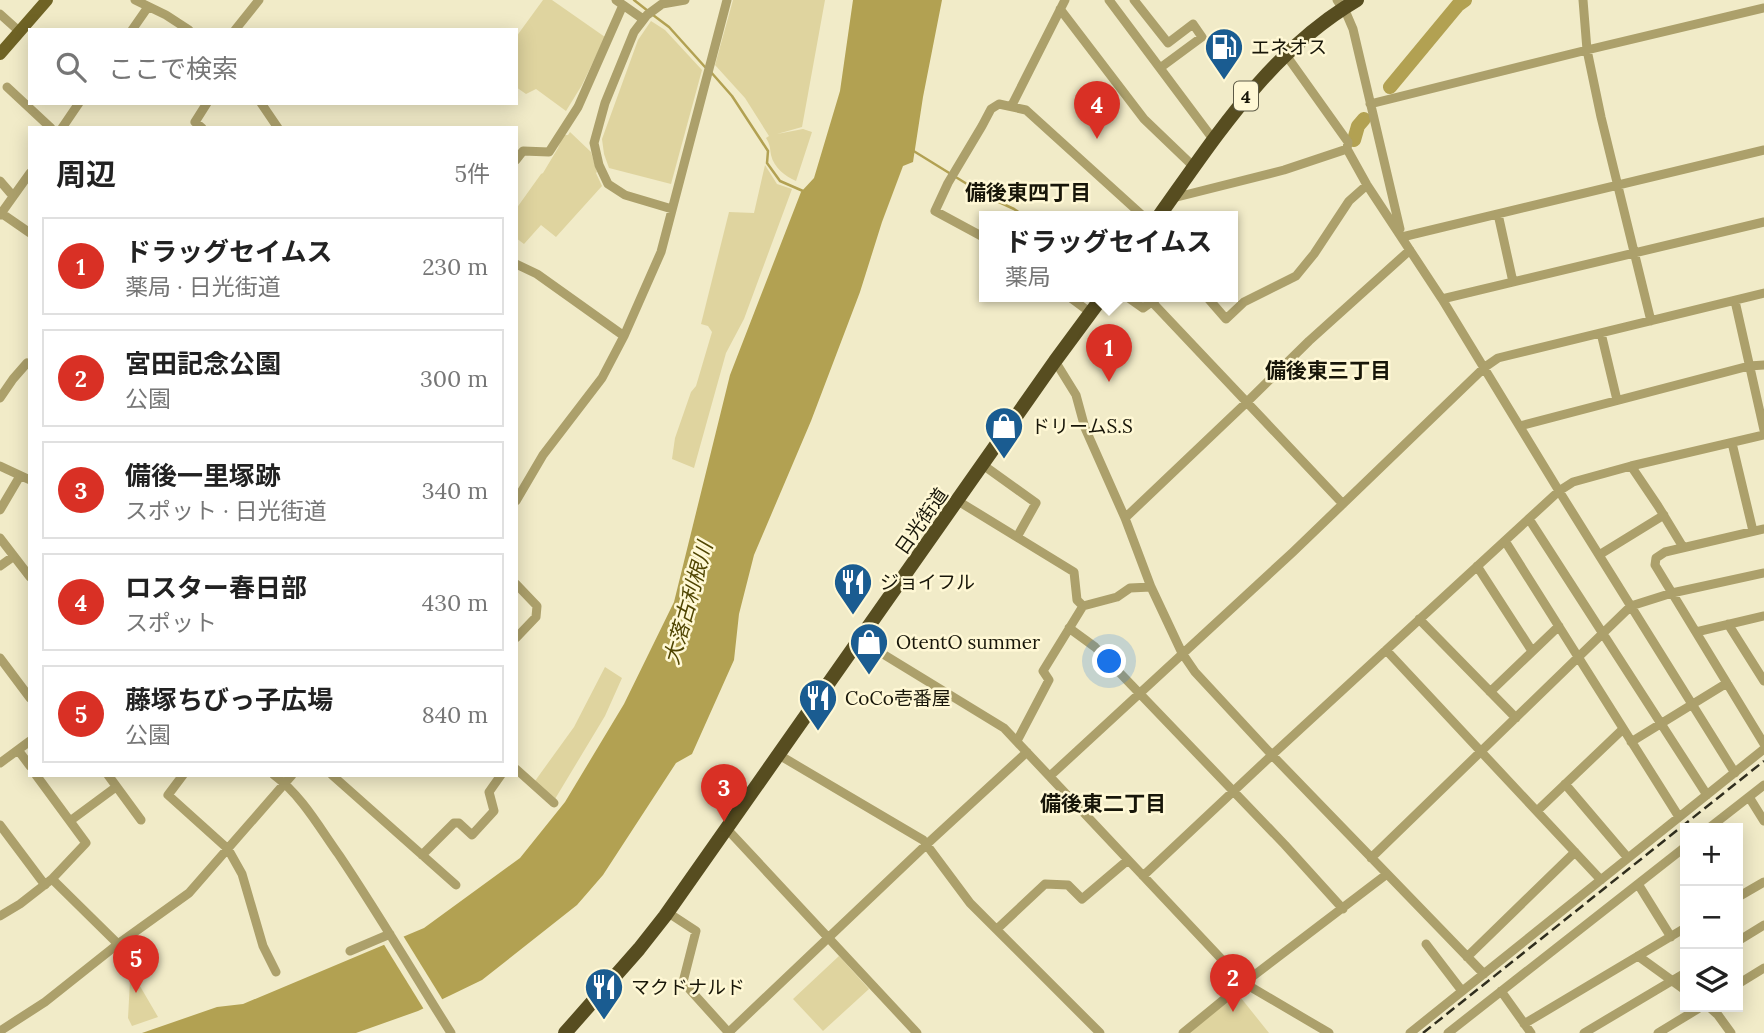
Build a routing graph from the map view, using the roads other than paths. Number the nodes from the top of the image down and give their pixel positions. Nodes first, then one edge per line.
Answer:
1 (47, 0) edge
2 (135, 0) edge
3 (259, 0) edge
4 (685, 0) edge
5 (727, 0) edge
6 (1065, 0) edge
7 (1109, 0) edge
8 (1134, 0) edge
9 (1357, 0) edge
10 (1583, 0) edge
11 (619, 3) edge
12 (1340, 4) edge
13 (148, 7) junction
14 (1764, 8) edge
15 (1060, 9) junction
16 (0, 14) edge
17 (643, 19) junction
18 (133, 28) edge
19 (186, 28) edge
20 (237, 28) edge
21 (20, 32) junction
22 (1168, 43) junction
23 (1587, 50) junction
24 (0, 54) edge
25 (1177, 55) junction
26 (1286, 55) junction
27 (1160, 68) junction
28 (7, 87) dead end
29 (1370, 104) junction
30 (78, 105) edge
31 (206, 105) edge
32 (262, 105) edge
33 (1012, 105) junction
34 (49, 126) edge
35 (63, 126) edge
36 (200, 126) edge
37 (277, 126) edge
38 (1213, 139) junction
39 (1347, 149) junction
40 (1764, 150) edge
41 (518, 157) edge
42 (1193, 166) junction
43 (28, 176) edge
44 (0, 181) edge
45 (1367, 185) junction
46 (1617, 186) junction
47 (13, 196) junction
48 (1171, 199) junction
49 (672, 209) junction
50 (1137, 211) edge
51 (1163, 211) edge
52 (1, 214) edge
53 (1498, 214) junction
54 (1764, 222) edge
55 (28, 232) edge
56 (979, 235) edge
57 (1402, 237) junction
58 (1410, 250) junction
59 (1634, 253) junction
60 (518, 265) edge
61 (1513, 282) junction
62 (1764, 293) edge
63 (1442, 299) junction
64 (1735, 300) junction
65 (1076, 302) edge
66 (1099, 302) edge
67 (1134, 302) edge
68 (1152, 302) joint
69 (1211, 302) edge
70 (1091, 313) junction
71 (1651, 321) junction
72 (1601, 333) junction
73 (624, 335) junction
74 (1055, 361) junction
75 (28, 364) edge
76 (1764, 365) edge
77 (1749, 366) junction
78 (1485, 367) junction
79 (0, 398) edge
80 (1617, 400) junction
81 (1247, 402) junction
82 (1520, 426) junction
83 (1764, 430) edge
84 (1764, 435) edge
85 (1732, 443) junction
86 (983, 465) junction
87 (0, 466) edge
88 (1631, 466) junction
89 (20, 476) junction
90 (28, 480) edge
91 (1559, 491) junction
92 (518, 498) edge
93 (958, 501) junction
94 (1343, 504) junction
95 (0, 510) edge
96 (1664, 515) junction
97 (1125, 518) junction
98 (1529, 519) junction
99 (1764, 529) edge
100 (1753, 531) junction
101 (1017, 537) junction
102 (0, 538) edge
103 (1505, 541) junction
104 (1683, 547) junction
105 (1599, 555) junction
106 (14, 556) junction
107 (0, 566) edge
108 (1477, 566) junction
109 (1764, 573) edge
110 (28, 575) edge
111 (518, 586) edge
112 (1151, 587) junction
113 (1672, 593) junction
114 (1083, 606) junction
115 (1631, 607) junction
116 (1764, 616) edge
117 (1419, 619) junction
118 (1728, 624) junction
119 (1559, 626) junction
120 (1069, 628) junction
121 (1696, 632) junction
122 (1604, 634) junction
123 (518, 636) edge
124 (860, 640) junction
125 (1386, 650) junction
126 (1532, 651) junction
127 (1182, 653) junction
128 (0, 658) edge
129 (1579, 658) junction
130 (1764, 681) edge
131 (1727, 684) junction
132 (1490, 691) junction
133 (1139, 692) junction
134 (28, 695) edge
135 (1693, 705) junction
136 (1516, 718) junction
137 (1661, 724) junction
138 (1623, 729) junction
139 (1017, 741) junction
140 (28, 742) edge
141 (1631, 742) junction
142 (1764, 747) edge
143 (18, 750) junction
144 (1482, 751) junction
145 (1027, 752) junction
146 (779, 755) junction
147 (1272, 755) junction
148 (0, 763) edge
149 (28, 763) edge
150 (518, 771) edge
151 (1735, 772) junction
152 (1050, 776) junction
153 (37, 777) edge
154 (109, 777) edge
155 (181, 777) edge
156 (277, 777) edge
157 (290, 777) edge
158 (334, 777) edge
159 (499, 777) edge
160 (285, 783) junction
161 (1566, 784) junction
162 (1764, 785) edge
163 (116, 787) junction
164 (1233, 791) junction
165 (1707, 795) junction
166 (1749, 797) junction
167 (554, 803) dead end
168 (1537, 811) junction
169 (1679, 817) junction
170 (141, 820) dead end
171 (70, 821) junction
172 (1764, 821) edge
173 (1715, 823) edge
174 (0, 825) edge
175 (727, 829) junction
176 (927, 844) junction
177 (228, 849) junction
178 (1680, 851) edge
179 (1575, 852) junction
180 (422, 855) junction
181 (1371, 858) junction
182 (1628, 858) junction
183 (1128, 860) junction
184 (1387, 874) junction
185 (1143, 876) junction
186 (1601, 880) junction
187 (48, 882) junction
188 (1764, 882) edge
189 (1639, 884) junction
190 (456, 885) dead end
191 (1743, 894) edge
192 (1343, 909) junction
193 (667, 912) junction
194 (0, 916) edge
195 (1764, 925) edge
196 (997, 929) junction
197 (1680, 931) edge
198 (390, 933) junction
199 (1671, 937) junction
200 (828, 938) junction
201 (1743, 938) edge
202 (1426, 944) dead end
203 (118, 945) junction
204 (350, 951) dead end
205 (1638, 956) junction
206 (1467, 957) junction
207 (1764, 968) edge
208 (276, 972) dead end
209 (132, 973) dead end
210 (1484, 974) junction
211 (1680, 976) edge
212 (1672, 981) junction
213 (1743, 981) edge
214 (1244, 983) junction
215 (1680, 987) edge
216 (1501, 991) junction
217 (1462, 992) junction
218 (1693, 1012) edge
219 (1715, 1012) edge
220 (1524, 1024) junction
221 (0, 1031) edge
222 (452, 1033) edge
223 (565, 1033) edge
224 (728, 1033) edge
225 (917, 1033) edge
226 (1100, 1033) edge
227 (1183, 1033) edge
228 (1329, 1033) edge
229 (1410, 1033) edge
230 (1448, 1033) edge
231 (1531, 1033) edge
232 (1584, 1033) edge
233 (1658, 1033) edge
234 (1731, 1033) edge

1 - 21 main road
2 - 13 street
3 - 20 street
4 - 17 street
5 - 49 street
6 - 15 street
7 - 27 street
8 - 22 street
9 - 12 highway, 4
10 - 23 street
11 - 17 street
11 - 41 street
12 - 26 highway, 4
12 - 29 street
13 - 18 street
13 - 19 street
14 - 23 street
15 - 33 street
15 - 42 street
16 - 21 street
17 - 49 street
21 - 24 main road
22 - 25 street
22 - 25 street
23 - 29 street
23 - 46 street
25 - 27 street
26 - 38 highway, 4
26 - 39 street
27 - 38 street
28 - 34 street
29 - 57 street
30 - 35 street
31 - 36 street
32 - 37 street
33 - 50 street
33 - 56 street
38 - 42 highway, 4
39 - 45 street
39 - 48 street
40 - 46 street
42 - 48 highway, 4
43 - 47 street
44 - 47 street
45 - 57 street
45 - 69 street
46 - 53 street
46 - 59 street
47 - 52 street
48 - 51 highway, 4
49 - 73 street
52 - 55 street
53 - 57 street
53 - 61 street
54 - 59 street
57 - 58 street
58 - 63 street
58 - 81 street
59 - 61 street
59 - 71 street
60 - 73 street
61 - 63 street
62 - 64 street
63 - 78 street
64 - 71 street
64 - 77 street
65 - 70 street
66 - 70 highway, 日光街道
67 - 68 street
68 - 81 street
70 - 74 highway, 日光街道
71 - 72 street
72 - 78 street
72 - 80 street
73 - 92 street
74 - 86 highway, 日光街道
74 - 97 street
75 - 79 street
76 - 77 street
77 - 80 street
77 - 83 street
78 - 82 street
78 - 94 street
80 - 82 street
81 - 94 street
81 - 97 street
82 - 91 street
84 - 85 street
85 - 88 street
85 - 100 street
86 - 93 highway, 日光街道
86 - 101 street
87 - 89 street
88 - 91 street
88 - 96 street
89 - 90 street
89 - 95 street
91 - 98 street
91 - 105 street
93 - 101 street
93 - 124 highway, 日光街道
94 - 127 street
96 - 104 street
96 - 105 street
97 - 112 street
98 - 103 street
98 - 122 street
99 - 100 street
100 - 104 street
101 - 114 street
102 - 106 street
103 - 108 street
103 - 119 street
104 - 113 street
105 - 115 street
106 - 107 street
106 - 110 street
108 - 117 street
108 - 126 street
109 - 113 street
111 - 123 street
112 - 114 street
112 - 127 street
113 - 115 street
113 - 121 street
114 - 120 street
115 - 122 street
115 - 135 street
116 - 118 street
117 - 125 street
117 - 132 street
118 - 121 street
118 - 130 street
119 - 126 street
119 - 129 street
120 - 133 street
120 - 139 street
121 - 131 street
122 - 129 street
122 - 137 street
124 - 139 street
124 - 146 highway, 日光街道
125 - 144 street
125 - 147 street
126 - 132 street
127 - 133 street
127 - 147 street
128 - 134 street
129 - 136 street
129 - 138 street
131 - 135 street
131 - 142 street
132 - 136 street
133 - 152 street
133 - 164 street
135 - 137 street
135 - 151 street
136 - 144 street
137 - 141 street
137 - 165 street
138 - 141 street
138 - 161 street
139 - 145 street
140 - 143 street
141 - 169 street
142 - 151 street
143 - 148 street
143 - 149 street
144 - 168 street
144 - 181 street
145 - 152 street
145 - 176 street
146 - 175 highway, 日光街道
146 - 176 street
147 - 164 street
147 - 181 street
150 - 167 street
151 - 165 street
152 - 183 street
153 - 171 street
154 - 163 street
155 - 177 street
156 - 160 street
157 - 160 street
158 - 180 street
159 - 180 street
160 - 177 street
160 - 198 street
161 - 168 street
161 - 182 street
162 - 166 street
163 - 170 street
163 - 171 street
164 - 185 street
164 - 192 street
165 - 169 street
166 - 172 street
166 - 173 street
168 - 179 street
169 - 182 street
171 - 187 street
174 - 187 street
175 - 193 highway, 日光街道
175 - 200 street
176 - 196 street
176 - 200 street
177 - 203 street
177 - 208 street
178 - 189 street
179 - 186 street
179 - 206 street
180 - 190 street
181 - 184 street
182 - 186 street
183 - 185 street
183 - 196 street
184 - 192 street
184 - 206 street
185 - 214 street
186 - 210 street
187 - 194 street
187 - 203 street
188 - 191 street
189 - 199 street
189 - 216 street
192 - 214 street
193 - 223 highway, 日光街道
193 - 224 street
195 - 201 street
196 - 226 street
197 - 199 street
198 - 204 street
198 - 222 street
199 - 205 street
200 - 224 street
200 - 225 street
202 - 217 street
203 - 209 street
203 - 221 street
205 - 212 street
205 - 220 street
206 - 210 street
207 - 213 street
210 - 217 street
211 - 212 street
212 - 215 street
212 - 232 street
214 - 227 street
214 - 228 street
216 - 220 street
216 - 230 street
217 - 229 street
218 - 233 street
219 - 234 street
220 - 231 street

